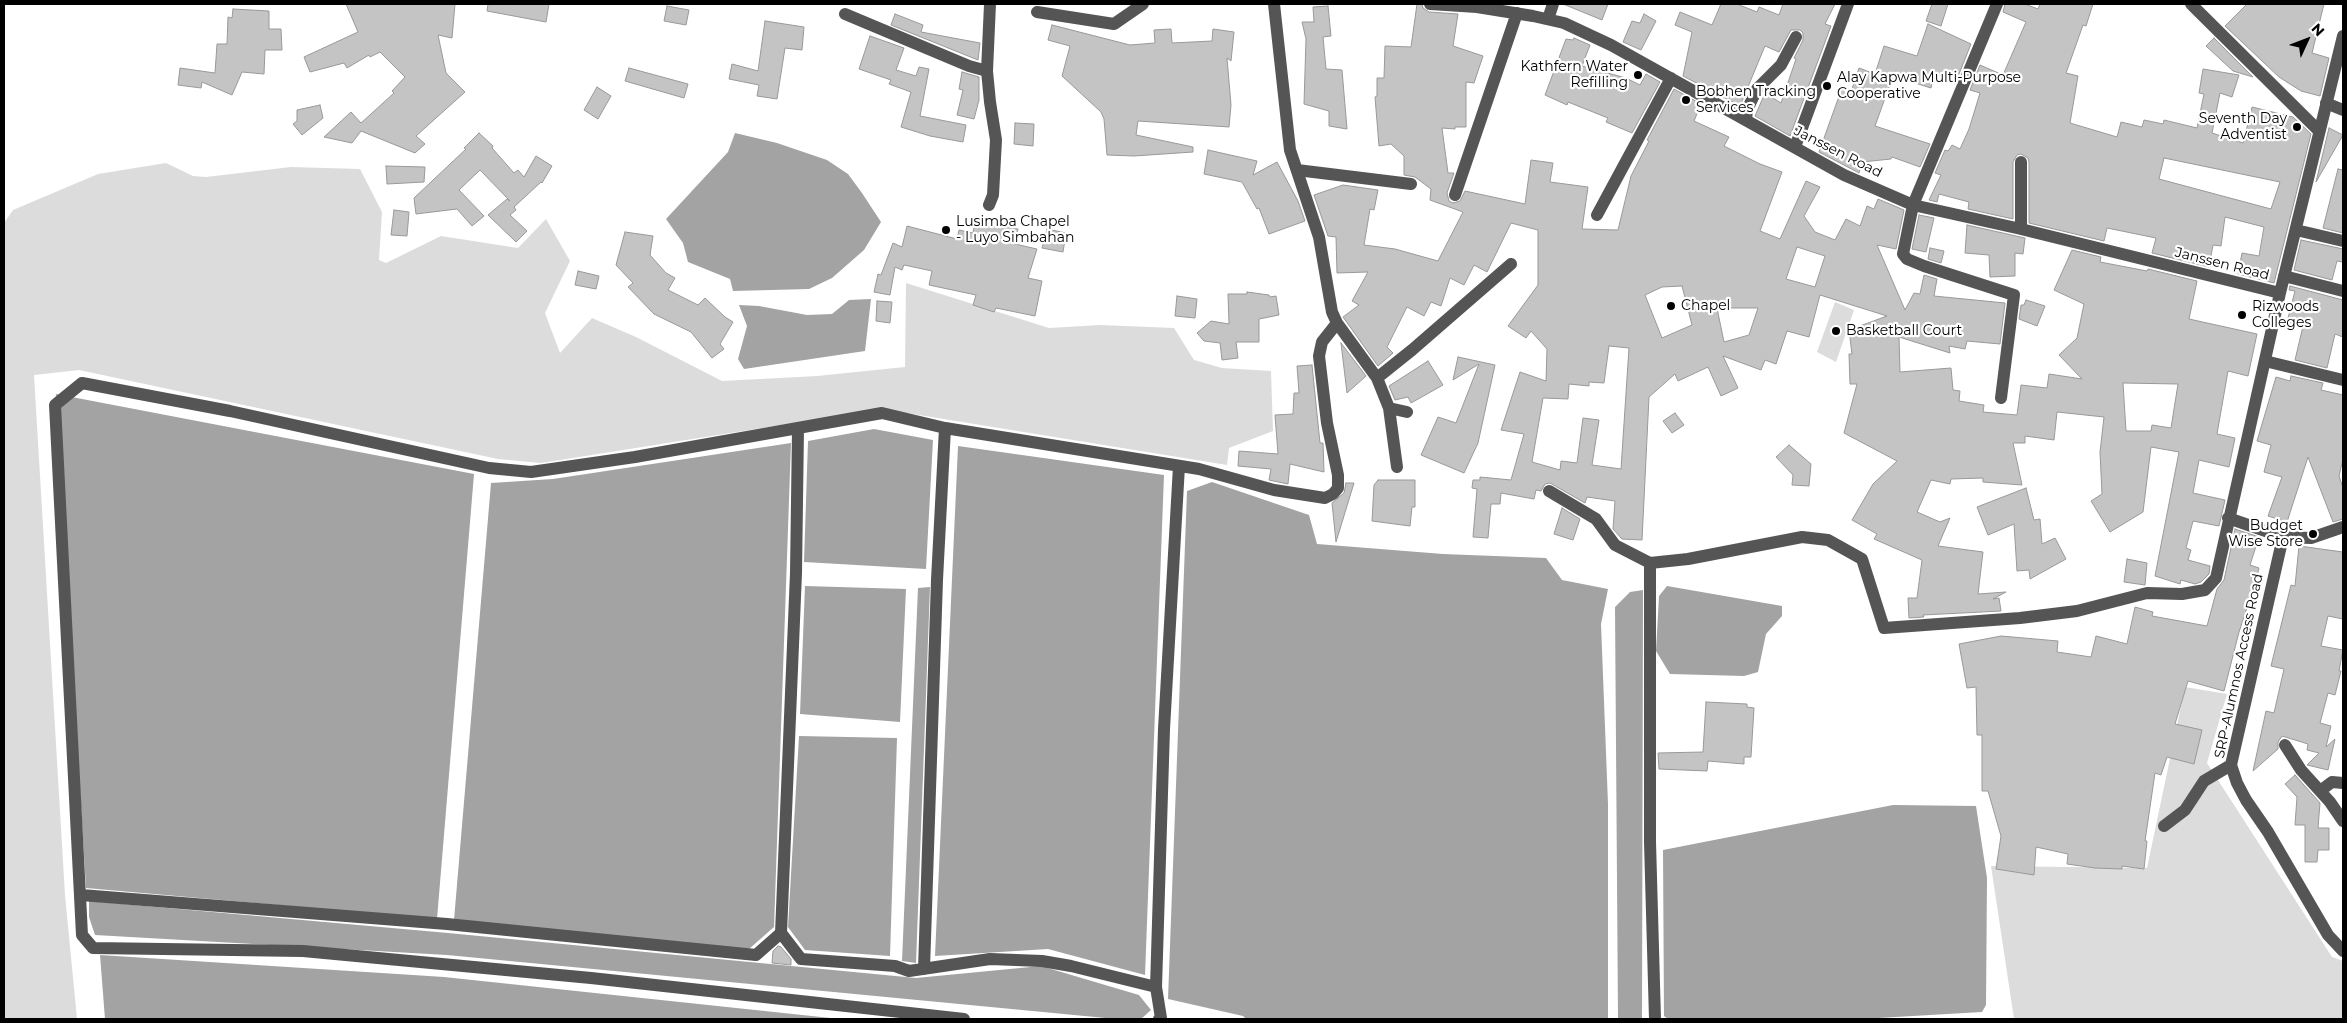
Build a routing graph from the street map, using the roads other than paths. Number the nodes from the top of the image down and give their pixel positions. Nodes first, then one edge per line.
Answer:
1 (990, 4) edge
2 (1143, 4) edge
3 (1274, 4) edge
4 (1430, 4) edge
5 (1553, 4) edge
6 (1848, 4) edge
7 (1997, 4) edge
8 (2191, 4) edge
9 (1037, 12) dead end
10 (1518, 13) junction
11 (846, 14) dead end
12 (1548, 19) junction
13 (2343, 36) edge
14 (1796, 37) dead end
15 (987, 71) junction
16 (1671, 78) junction
17 (2326, 103) junction
18 (2343, 110) edge
19 (1746, 120) junction
20 (2319, 131) junction
21 (1795, 147) junction
22 (2022, 162) dead end
23 (1297, 170) junction
24 (1411, 184) dead end
25 (1455, 195) dead end
26 (989, 205) dead end
27 (1913, 205) junction
28 (1597, 215) dead end
29 (2020, 228) junction
30 (2296, 230) junction
31 (2343, 241) edge
32 (1511, 264) dead end
33 (2284, 276) junction
34 (2343, 291) edge
35 (2280, 294) junction
36 (1337, 323) junction
37 (2265, 362) junction
38 (1377, 378) junction
39 (2343, 380) edge
40 (2001, 398) dead end
41 (1389, 408) junction
42 (1407, 412) dead end
43 (945, 428) junction
44 (798, 429) junction
45 (1179, 466) junction
46 (1397, 467) dead end
47 (1549, 491) dead end
48 (2228, 518) junction
49 (2343, 528) edge
50 (2283, 537) junction
51 (1650, 563) junction
52 (2285, 745) dead end
53 (2231, 765) junction
54 (2343, 782) edge
55 (2320, 791) junction
56 (2343, 821) edge
57 (2164, 826) dead end
58 (81, 895) junction
59 (782, 933) junction
60 (2343, 951) edge
61 (924, 969) junction
62 (1156, 987) junction
63 (964, 1019) edge
64 (1159, 1019) edge
65 (1655, 1019) edge

1 - 15 street
2 - 9 street
3 - 23 street
4 - 10 street, Janssen Road
5 - 12 street
6 - 21 street
7 - 27 street
8 - 20 street
10 - 12 street, Janssen Road
10 - 25 street
11 - 15 street
12 - 16 street, Janssen Road
13 - 17 street
14 - 19 street
15 - 26 street
16 - 19 street, Janssen Road
16 - 28 street
17 - 18 street
17 - 20 street
19 - 21 street, Janssen Road
20 - 30 street
21 - 27 street, Janssen Road
22 - 29 street
23 - 24 street
23 - 36 street
27 - 29 street, Janssen Road
27 - 40 street
29 - 35 street, Janssen Road
30 - 31 street
30 - 33 street
32 - 38 street
33 - 34 street
33 - 35 street
35 - 37 street
36 - 38 street
36 - 45 street
37 - 39 street
37 - 48 street
38 - 41 street
41 - 42 street
41 - 46 street
43 - 44 street
43 - 45 street
43 - 61 street
44 - 58 street
44 - 59 street
45 - 62 street
47 - 51 street
48 - 50 street
48 - 51 street
49 - 50 street
50 - 53 street, SRP-Alumnos Access Road
51 - 65 street
52 - 55 street
53 - 57 street
53 - 60 street, SRP-Alumnos Access Road
54 - 55 street
55 - 56 street
58 - 59 street
58 - 63 street
59 - 61 street
61 - 62 street
62 - 64 street

